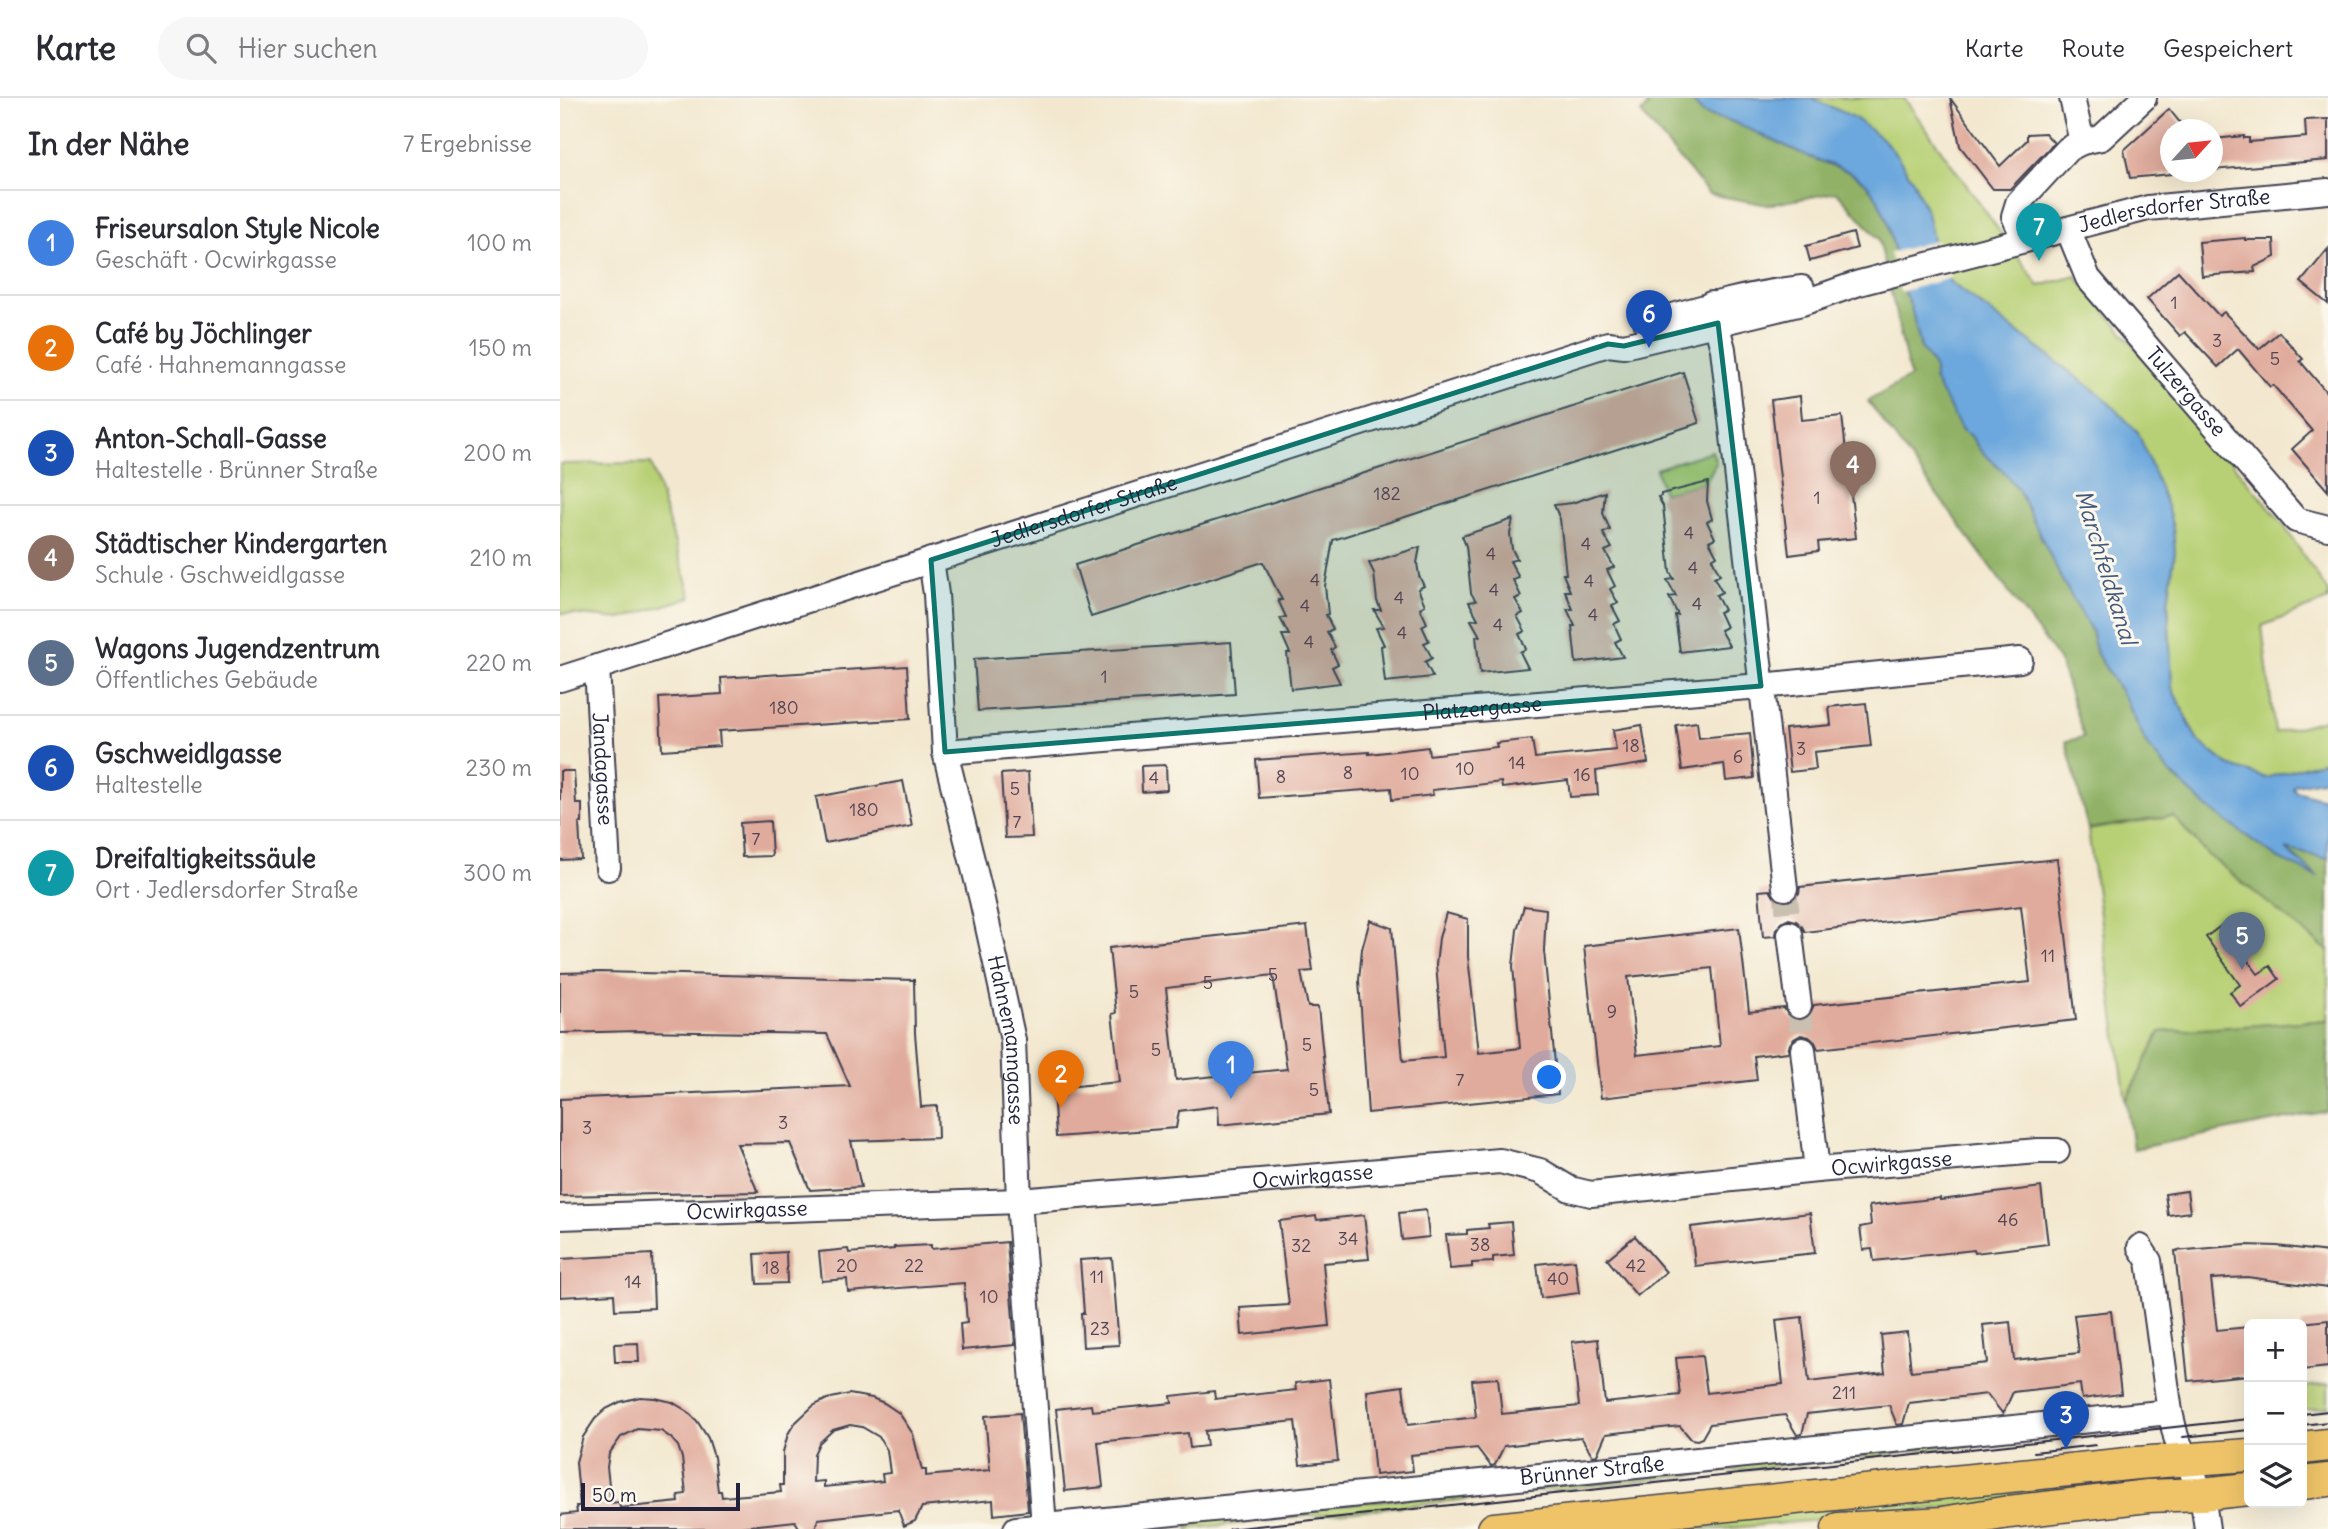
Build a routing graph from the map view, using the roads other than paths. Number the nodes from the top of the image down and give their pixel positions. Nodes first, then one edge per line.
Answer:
1 (2072, 98) edge
2 (2144, 98) edge
3 (2082, 142) junction
4 (2328, 191) edge
5 (2068, 229) junction
6 (2025, 240) junction
7 (1714, 313) junction
8 (2328, 528) edge
9 (931, 560) junction
10 (2020, 660) dead end
11 (597, 667) junction
12 (560, 679) edge
13 (1761, 686) junction
14 (945, 752) junction
15 (608, 868) dead end
16 (1785, 888) tunnel mouth
17 (1790, 934) tunnel mouth
18 (1799, 1006) tunnel mouth
19 (1803, 1050) tunnel mouth
20 (2057, 1151) dead end
21 (1817, 1170) junction
22 (1019, 1201) junction
23 (560, 1217) edge
24 (2140, 1247) dead end
25 (2169, 1412) junction
26 (2328, 1445) edge
27 (2307, 1447) edge
28 (2244, 1455) edge
29 (2188, 1460) junction
30 (2328, 1480) edge
31 (2307, 1482) edge
32 (2244, 1490) edge
33 (2202, 1494) junction
34 (1044, 1526) junction
35 (1016, 1529) edge
36 (1494, 1529) edge
37 (1838, 1529) edge
38 (2207, 1529) edge

1 - 3 street
2 - 3 street
3 - 6 street
4 - 5 street, Jedlersdorfer Straße
5 - 6 street, Jedlersdorfer Straße
5 - 8 street, Tulzergasse
6 - 7 street, Jedlersdorfer Straße
7 - 9 street, Jedlersdorfer Straße
7 - 13 street
9 - 11 street, Jedlersdorfer Straße
9 - 14 street, Hahnemanngasse
10 - 13 street, Platzergasse
11 - 12 street, Jedlersdorfer Straße
11 - 15 street, Jandagasse
13 - 14 street, Platzergasse
13 - 16 street
14 - 22 street, Hahnemanngasse
17 - 18 street
19 - 21 street
20 - 21 street, Ocwirkgasse
21 - 22 street, Ocwirkgasse
22 - 23 street, Ocwirkgasse
22 - 34 street, Hahnemanngasse
24 - 25 street
25 - 29 street
25 - 34 street, Brünner Straße
26 - 27 main road
28 - 29 main road
29 - 33 street
29 - 36 main road
30 - 31 main road
32 - 33 main road
33 - 37 main road
33 - 38 street
34 - 35 street, Brünner Straße

